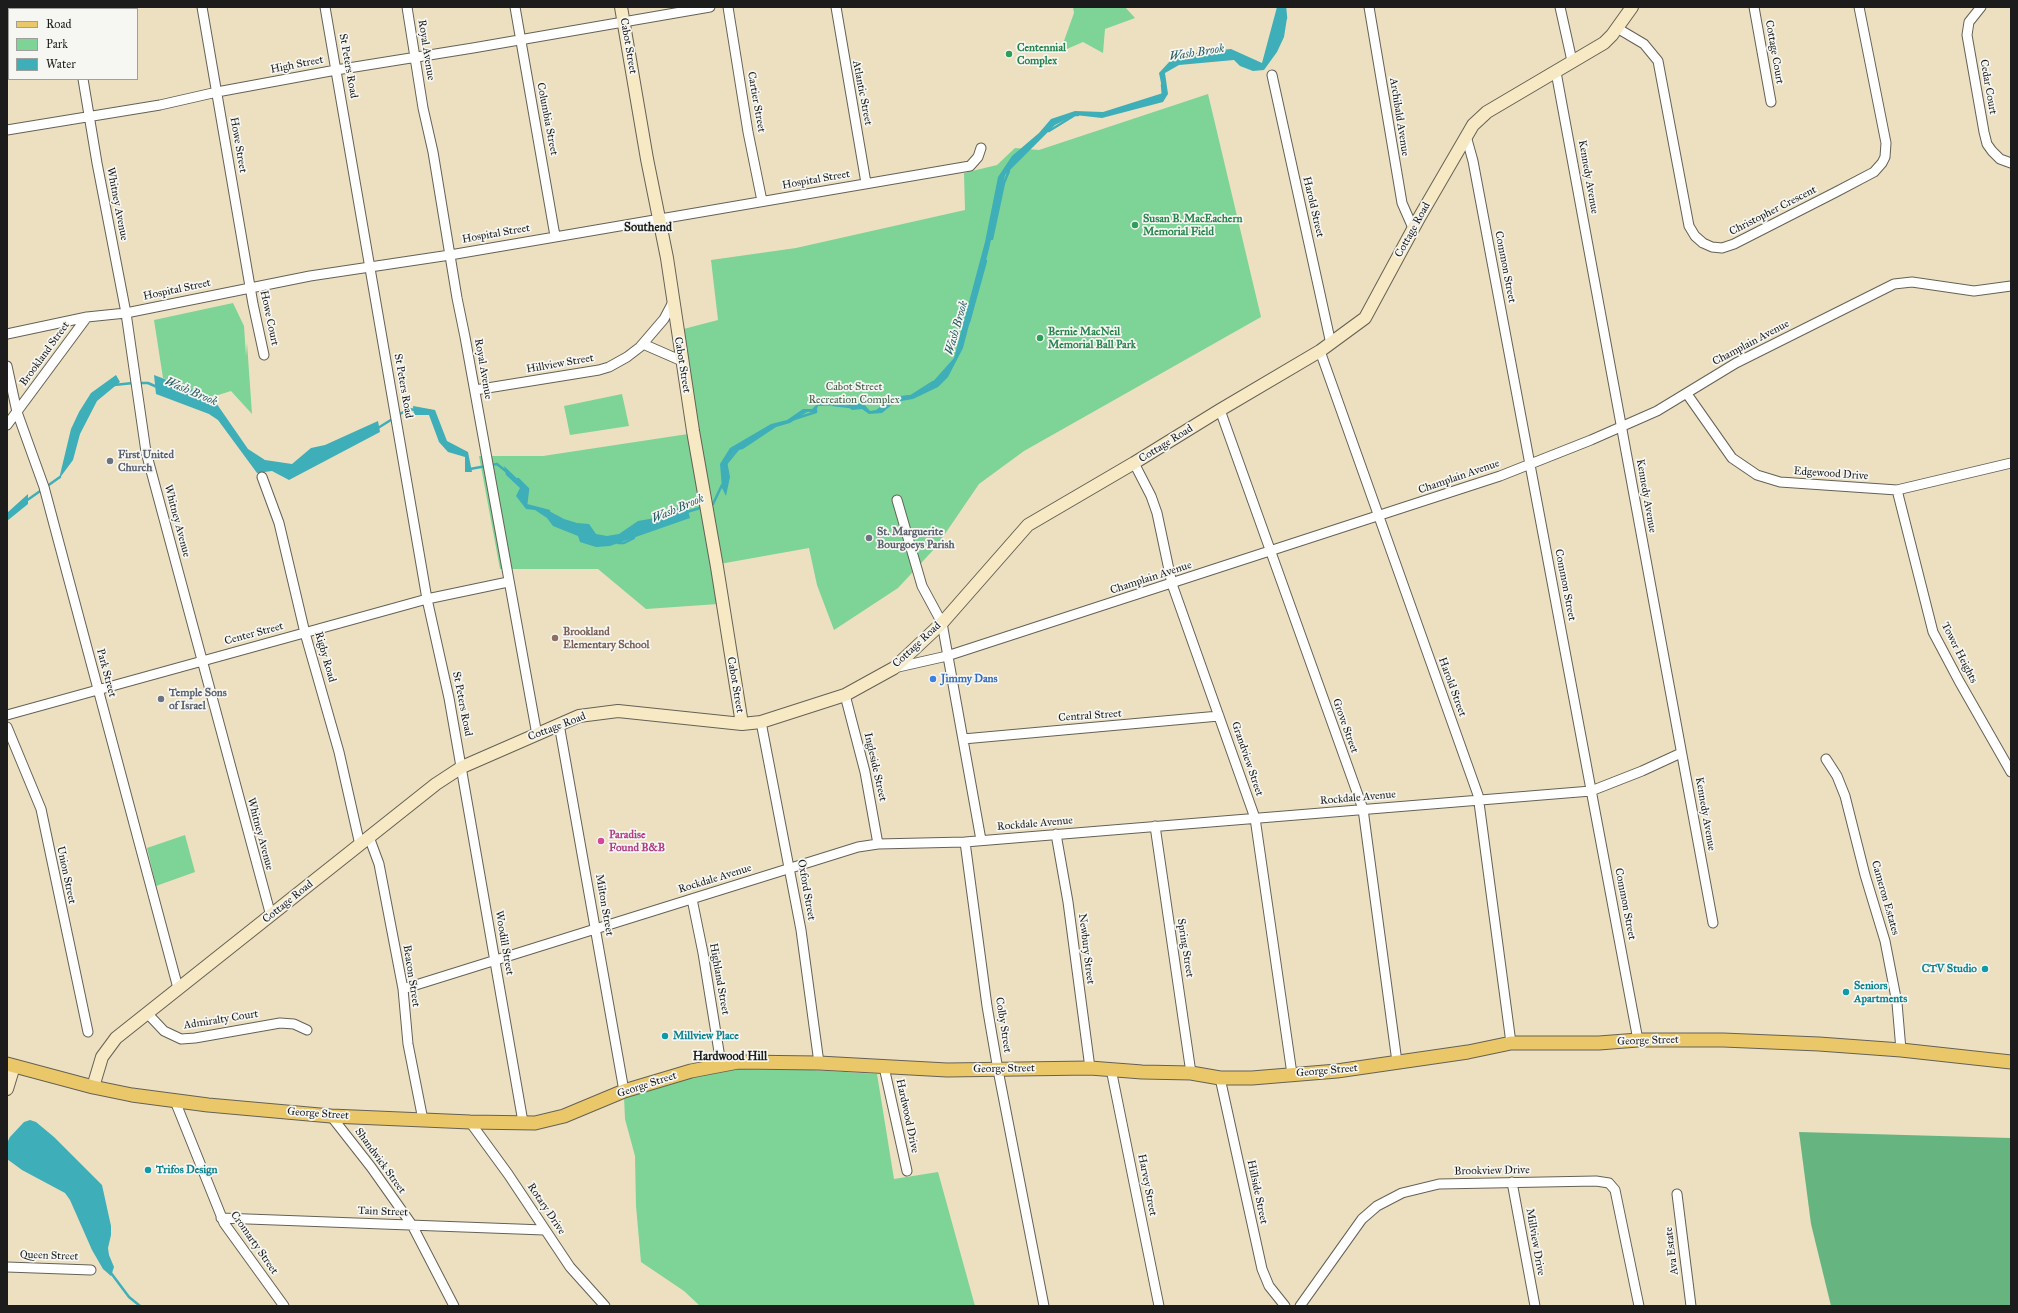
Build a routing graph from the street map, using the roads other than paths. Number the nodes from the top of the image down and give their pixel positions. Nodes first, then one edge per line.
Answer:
1 (202, 7) edge
2 (325, 7) edge
3 (407, 7) edge
4 (515, 7) edge
5 (621, 7) edge
6 (710, 7) edge
7 (728, 7) edge
8 (836, 7) edge
9 (1369, 7) edge
10 (1560, 7) edge
11 (1632, 7) edge
12 (1754, 7) edge
13 (1858, 7) edge
14 (1981, 7) edge
15 (624, 22) junction
16 (1617, 28) junction
17 (521, 40) junction
18 (415, 58) junction
19 (1572, 61) junction
20 (336, 70) junction
21 (1556, 72) junction
22 (1272, 76) dead end
23 (83, 80) edge
24 (217, 92) junction
25 (1770, 102) dead end
26 (89, 115) junction
27 (7, 130) edge
28 (1466, 136) junction
29 (981, 148) dead end
30 (2011, 163) edge
31 (866, 183) junction
32 (762, 201) junction
33 (658, 219) junction
34 (1413, 228) junction
35 (554, 236) junction
36 (450, 255) junction
37 (370, 266) junction
38 (2011, 286) edge
39 (250, 287) junction
40 (673, 302) junction
41 (126, 313) junction
42 (87, 317) junction
43 (7, 334) edge
44 (643, 344) junction
45 (1331, 344) junction
46 (1320, 351) junction
47 (264, 354) dead end
48 (682, 361) junction
49 (7, 366) edge
50 (474, 390) junction
51 (1686, 394) junction
52 (1220, 410) junction
53 (17, 412) junction
54 (7, 425) edge
55 (1622, 428) junction
56 (1134, 463) junction
57 (2011, 463) edge
58 (1530, 464) junction
59 (262, 477) dead end
60 (1897, 490) junction
61 (897, 500) dead end
62 (1379, 517) junction
63 (1271, 552) junction
64 (508, 582) junction
65 (1172, 584) junction
66 (427, 599) junction
67 (942, 623) junction
68 (305, 633) junction
69 (947, 656) junction
70 (201, 661) junction
71 (894, 668) junction
72 (98, 690) junction
73 (845, 695) junction
74 (7, 715) edge
75 (1219, 716) junction
76 (761, 722) junction
77 (560, 724) junction
78 (742, 724) junction
79 (7, 727) edge
80 (536, 734) junction
81 (963, 739) junction
82 (1681, 753) junction
83 (1826, 759) dead end
84 (462, 768) junction
85 (2011, 772) edge
86 (1591, 791) junction
87 (1479, 800) junction
88 (1363, 809) junction
89 (1255, 818) junction
90 (1155, 826) junction
91 (1056, 834) junction
92 (981, 840) junction
93 (365, 841) junction
94 (965, 842) junction
95 (878, 844) junction
96 (790, 868) junction
97 (692, 899) junction
98 (270, 916) junction
99 (1713, 924) dead end
100 (596, 929) junction
101 (495, 960) junction
102 (178, 988) junction
103 (403, 989) junction
104 (147, 1013) junction
105 (307, 1030) dead end
106 (88, 1032) dead end
107 (1638, 1040) junction
108 (1510, 1043) junction
109 (1901, 1050) junction
110 (1397, 1062) junction
111 (2011, 1062) edge
112 (819, 1063) junction
113 (721, 1064) junction
114 (11, 1065) edge
115 (884, 1066) junction
116 (1090, 1068) junction
117 (998, 1070) junction
118 (1111, 1070) junction
119 (1191, 1073) junction
120 (1292, 1074) junction
121 (1220, 1078) junction
122 (93, 1088) junction
123 (7, 1089) edge
124 (624, 1091) junction
125 (175, 1101) junction
126 (331, 1116) junction
127 (422, 1120) junction
128 (470, 1122) junction
129 (523, 1122) junction
130 (907, 1171) dead end
131 (1512, 1182) junction
132 (1677, 1194) dead end
133 (221, 1218) junction
134 (412, 1225) junction
135 (544, 1230) junction
136 (7, 1267) edge
137 (91, 1270) dead end
138 (601, 1305) edge
139 (284, 1306) edge
140 (454, 1306) edge
141 (1044, 1306) edge
142 (1159, 1306) edge
143 (1284, 1306) edge
144 (1300, 1306) edge
145 (1535, 1306) edge
146 (1640, 1306) edge
147 (1691, 1306) edge

1 - 24 street, Howe Street
2 - 20 street, St Peters Road
3 - 18 street, Royal Avenue
4 - 17 street, Columbia Street
5 - 15 main road, Cabot Street
6 - 15 street, High Street
7 - 32 street, Cartier Street
8 - 31 street, Atlantic Street
9 - 34 street, Archibald Avenue
10 - 19 street
11 - 16 main road, Cottage Road
12 - 25 street, Cottage Court
13 - 16 street, Christopher Crescent
14 - 30 street, Cedar Court
15 - 17 street, High Street
15 - 33 main road, Cabot Street
16 - 19 main road, Cottage Road
17 - 18 street, High Street
17 - 35 street, Columbia Street
18 - 20 street, High Street
18 - 36 street, Royal Avenue
19 - 21 main road, Cottage Road
20 - 24 street, High Street
20 - 37 street, St Peters Road
21 - 28 main road, Cottage Road
21 - 55 street, Kennedy Avenue
22 - 45 street, Harold Street
23 - 26 street, Whitney Avenue
24 - 26 street, High Street
24 - 39 street, Howe Street
26 - 27 street, High Street
26 - 41 street, Whitney Avenue
28 - 34 main road, Cottage Road
28 - 58 street, Common Street
29 - 31 street, Hospital Street
31 - 32 street, Hospital Street
32 - 33 street, Hospital Street
33 - 35 street, Hospital Street
33 - 40 main road, Cabot Street
34 - 45 main road, Cottage Road
35 - 36 street, Hospital Street
36 - 37 street, Hospital Street
36 - 50 street, Royal Avenue
37 - 39 street, Hospital Street
37 - 66 street, St Peters Road
38 - 51 street, Champlain Avenue
39 - 41 street, Hospital Street
39 - 47 street, Howe Court
40 - 44 street, Hillview Street
40 - 48 main road, Cabot Street
41 - 42 street, Hospital Street
41 - 70 street, Whitney Avenue
42 - 43 street, Hospital Street
42 - 53 street, Brookland Street
44 - 48 street
44 - 50 street, Hillview Street
45 - 46 main road, Cottage Road
46 - 52 main road, Cottage Road
46 - 62 street, Harold Street
48 - 78 main road, Cabot Street
49 - 53 street, Park Street
50 - 64 street, Royal Avenue
51 - 55 street, Champlain Avenue
51 - 60 street, Edgewood Drive
52 - 56 main road, Cottage Road
52 - 63 street, Grove Street
53 - 54 street, Brookland Street
53 - 72 street, Park Street
55 - 58 street, Champlain Avenue
55 - 82 street, Kennedy Avenue
56 - 65 street, Grandview Street
56 - 67 main road, Cottage Road
57 - 60 street, Edgewood Drive
58 - 62 street, Champlain Avenue
58 - 86 street, Common Street
59 - 68 street, Rigby Road
60 - 85 street, Tower Heights
61 - 67 street
62 - 63 street, Champlain Avenue
62 - 87 street, Harold Street
63 - 65 street, Champlain Avenue
63 - 88 street, Grove Street
64 - 66 street, Center Street
64 - 80 street, Royal Avenue
65 - 69 street, Champlain Avenue
65 - 75 street, Grandview Street
66 - 68 street, Center Street
66 - 84 street, St Peters Road
67 - 69 street
67 - 71 main road, Cottage Road
68 - 70 street, Center Street
68 - 93 street, Rigby Road
69 - 71 street, Champlain Avenue
69 - 81 street
70 - 72 street, Center Street
70 - 98 street, Whitney Avenue
71 - 73 main road, Cottage Road
72 - 74 street, Center Street
72 - 102 street, Park Street
73 - 76 main road, Cottage Road
73 - 95 street, Ingleside Street
75 - 81 street, Central Street
75 - 89 street, Grandview Street
76 - 78 main road, Cottage Road
76 - 96 street, Oxford Street
77 - 78 main road, Cottage Road
77 - 80 main road, Cottage Road
77 - 100 street, Milton Street
79 - 106 street, Union Street
80 - 84 main road, Cottage Road
81 - 92 street
82 - 86 street, Rockdale Avenue
82 - 99 street, Kennedy Avenue
83 - 109 street, Cameron Estates
84 - 93 main road, Cottage Road
84 - 101 street, Woodill Street
86 - 87 street, Rockdale Avenue
86 - 107 street, Common Street
87 - 88 street, Rockdale Avenue
87 - 108 street, Harold Street
88 - 89 street, Rockdale Avenue
88 - 110 street, Grove Street
89 - 90 street, Rockdale Avenue
89 - 120 street, Grandview Street
90 - 91 street, Rockdale Avenue
90 - 119 street, Spring Street
91 - 92 street, Rockdale Avenue
91 - 116 street, Newbury Street
92 - 94 street, Rockdale Avenue
93 - 98 main road, Cottage Road
93 - 103 street, Beacon Street
94 - 95 street, Rockdale Avenue
94 - 117 street, Colby Street
95 - 96 street, Rockdale Avenue
96 - 97 street, Rockdale Avenue
96 - 112 street, Oxford Street
97 - 100 street, Rockdale Avenue
97 - 113 street, Highland Street
98 - 102 main road, Cottage Road
100 - 101 street, Rockdale Avenue
100 - 124 street, Milton Street
101 - 103 street, Rockdale Avenue
101 - 129 street, Woodill Street
102 - 104 main road, Cottage Road
103 - 127 street, Beacon Street
104 - 105 street, Admiralty Court
104 - 122 main road, Cottage Road
107 - 108 main road, George Street
107 - 109 main road, George Street
108 - 110 main road, George Street
109 - 111 main road, George Street
110 - 120 main road, George Street
112 - 113 main road, George Street
112 - 115 main road, George Street
113 - 124 main road, George Street
114 - 122 main road, George Street
114 - 123 main road
115 - 117 main road, George Street
115 - 130 street, Hardwood Drive
116 - 117 main road, George Street
116 - 118 main road, George Street
117 - 141 street, Colby Street
118 - 119 main road, George Street
118 - 142 street, Harvey Street
119 - 121 main road, George Street
120 - 121 main road, George Street
121 - 143 street, Hillside Street
122 - 125 main road, George Street
124 - 129 main road, George Street
125 - 126 main road, George Street
125 - 133 street, Cromarty Street
126 - 127 main road, George Street
126 - 134 street, Shandwick Street
127 - 128 main road, George Street
128 - 129 main road, George Street
128 - 135 street, Rotary Drive
131 - 144 street, Brookview Drive
131 - 145 street, Millview Drive
131 - 146 street, Brookview Drive
132 - 147 street, Ava Estate
133 - 134 street, Tain Street
133 - 139 street, Cromarty Street
134 - 135 street, Tain Street
134 - 140 street, Shandwick Street
135 - 138 street, Rotary Drive
136 - 137 street, Queen Street

